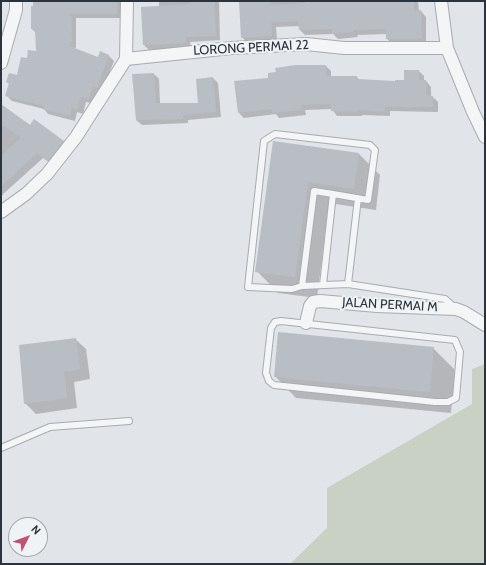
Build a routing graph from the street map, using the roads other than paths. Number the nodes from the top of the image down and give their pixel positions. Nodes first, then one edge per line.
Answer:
1 (16, 1) edge
2 (127, 1) edge
3 (441, 1) edge
4 (447, 48) junction
5 (126, 59) junction
6 (1, 64) edge
7 (479, 113) edge
8 (485, 137) edge
9 (332, 194) junction
10 (358, 198) junction
11 (1, 212) edge
12 (348, 284) junction
13 (302, 286) junction
14 (323, 286) junction
15 (456, 309) junction
16 (306, 323) junction
17 (485, 325) edge
18 (129, 421) dead end
19 (1, 448) edge

1 - 6 street
2 - 5 street
3 - 4 street
4 - 5 street, LORONG PERMAI 22
4 - 7 street
5 - 11 street
7 - 8 street
9 - 10 lane
9 - 13 lane
9 - 14 lane
10 - 12 lane
10 - 13 lane
12 - 14 lane
12 - 15 lane
13 - 14 lane
15 - 16 street, JALAN PERMAI M
15 - 17 street, JALAN PERMAI M
16 - 16 lane
18 - 19 lane

